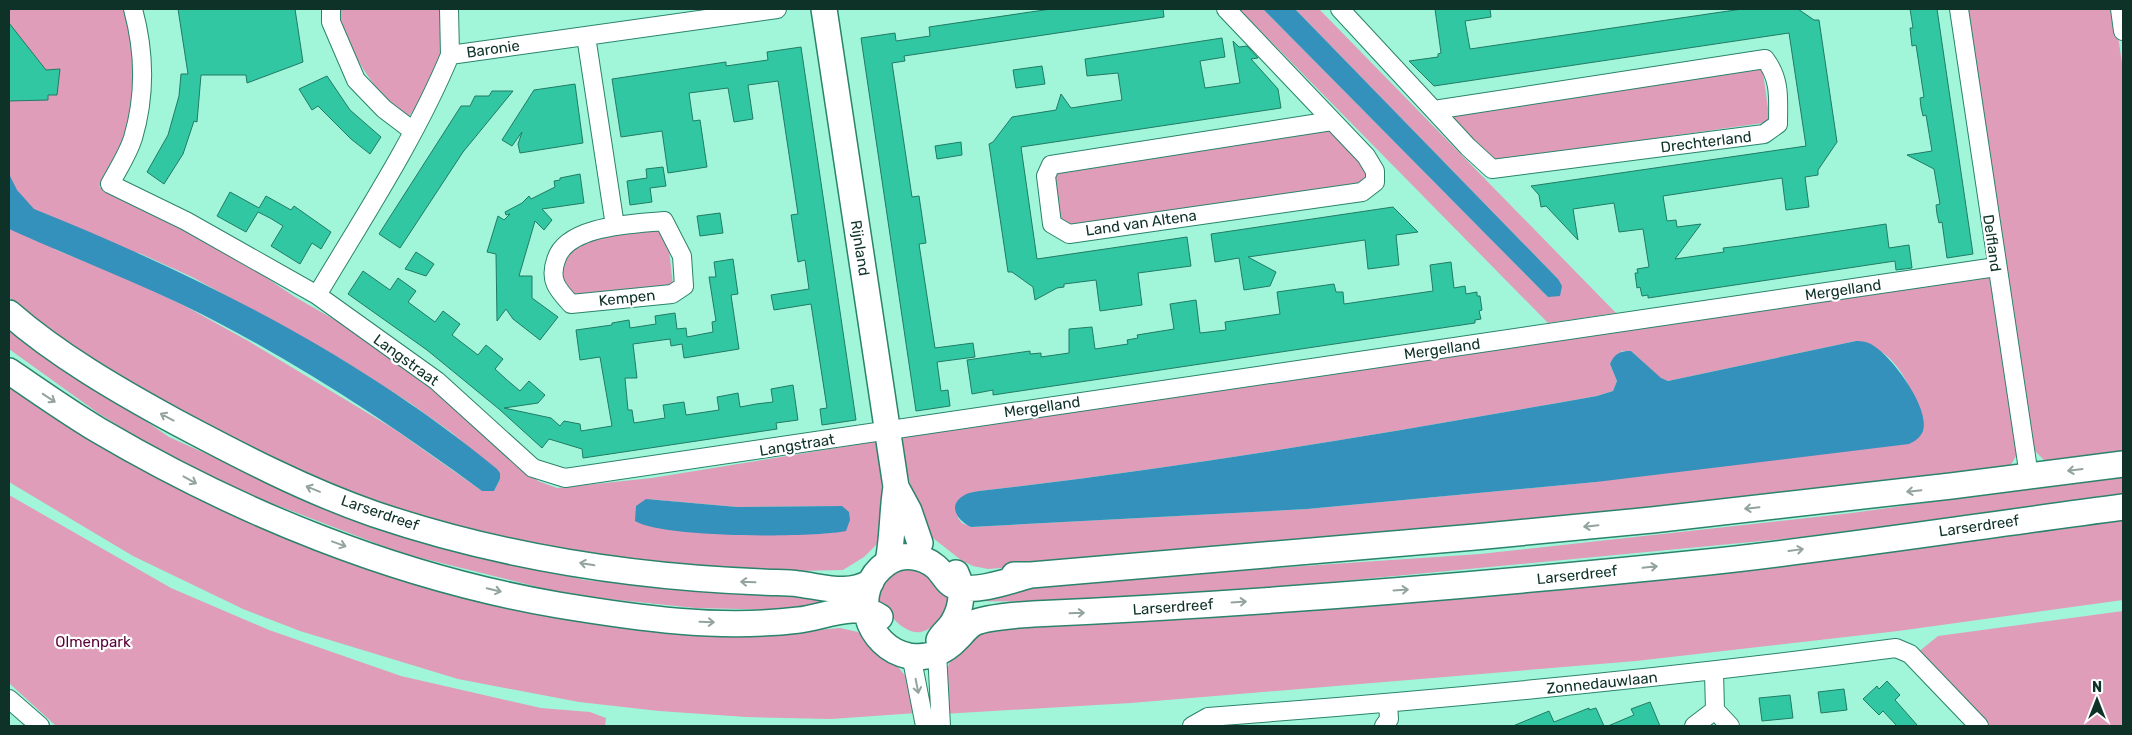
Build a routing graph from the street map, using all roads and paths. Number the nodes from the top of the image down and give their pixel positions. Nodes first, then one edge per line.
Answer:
1 (133, 9) edge
2 (332, 9) edge
3 (449, 9) edge
4 (777, 9) edge
5 (824, 9) edge
6 (1226, 9) edge
7 (1340, 9) edge
8 (1959, 9) edge
9 (2120, 9) edge
10 (2123, 31) edge
11 (586, 36) junction
12 (450, 56) junction
13 (1434, 110) junction
14 (1332, 121) junction
15 (413, 131) junction
16 (615, 226) junction
17 (1996, 267) junction
18 (317, 295) junction
19 (9, 313) edge
20 (9, 371) edge
21 (889, 430) junction
22 (2123, 464) edge
23 (2029, 476) junction
24 (896, 487) junction
25 (2123, 507) edge
26 (920, 544) junction
27 (880, 564) junction
28 (959, 581) junction
29 (868, 618) junction
30 (960, 624) junction
31 (938, 645) junction
32 (908, 656) junction
33 (1714, 672) junction
34 (9, 699) edge
35 (1388, 704) junction
36 (1715, 710) junction
37 (1193, 725) edge
38 (40, 726) edge
39 (924, 726) edge
40 (940, 726) edge
41 (1384, 726) edge
42 (1694, 726) edge
43 (1730, 726) edge
44 (1980, 726) edge

1 - 18 street, Langstraat
2 - 15 street
3 - 12 street
4 - 11 street, Baronie
5 - 21 main road, Rijnland
6 - 14 street, Land van Altena
7 - 13 street, Drechterland
8 - 17 street, Delfland
9 - 10 street
11 - 12 street, Baronie
11 - 16 street
12 - 15 street, Baronie
13 - 13 street, Drechterland
14 - 14 street, Land van Altena
15 - 18 street, Baronie
16 - 16 street, Kempen
17 - 21 street, Mergelland
17 - 23 street, Delfland
18 - 21 street, Langstraat
27 -> 19 main road, Larserdreef
20 -> 29 main road
21 - 24 main road, Rijnland
22 -> 23 main road
23 -> 28 main road
24 - 26 main road, Rijnland
24 - 27 main road, Rijnland
30 -> 25 main road, Larserdreef
26 - 27 main road
26 - 28 main road
27 - 28 main road
27 - 29 main road, Rijnland
28 - 30 main road
29 - 31 main road
29 - 32 main road
30 - 31 main road
31 - 32 main road
31 - 40 street
32 -> 39 street
33 - 35 street, Zonnedauwlaan
33 - 36 street
33 - 44 street, Zonnedauwlaan
34 - 38 street
35 - 37 street, Zonnedauwlaan
35 - 41 street
36 - 42 street
36 - 43 street

